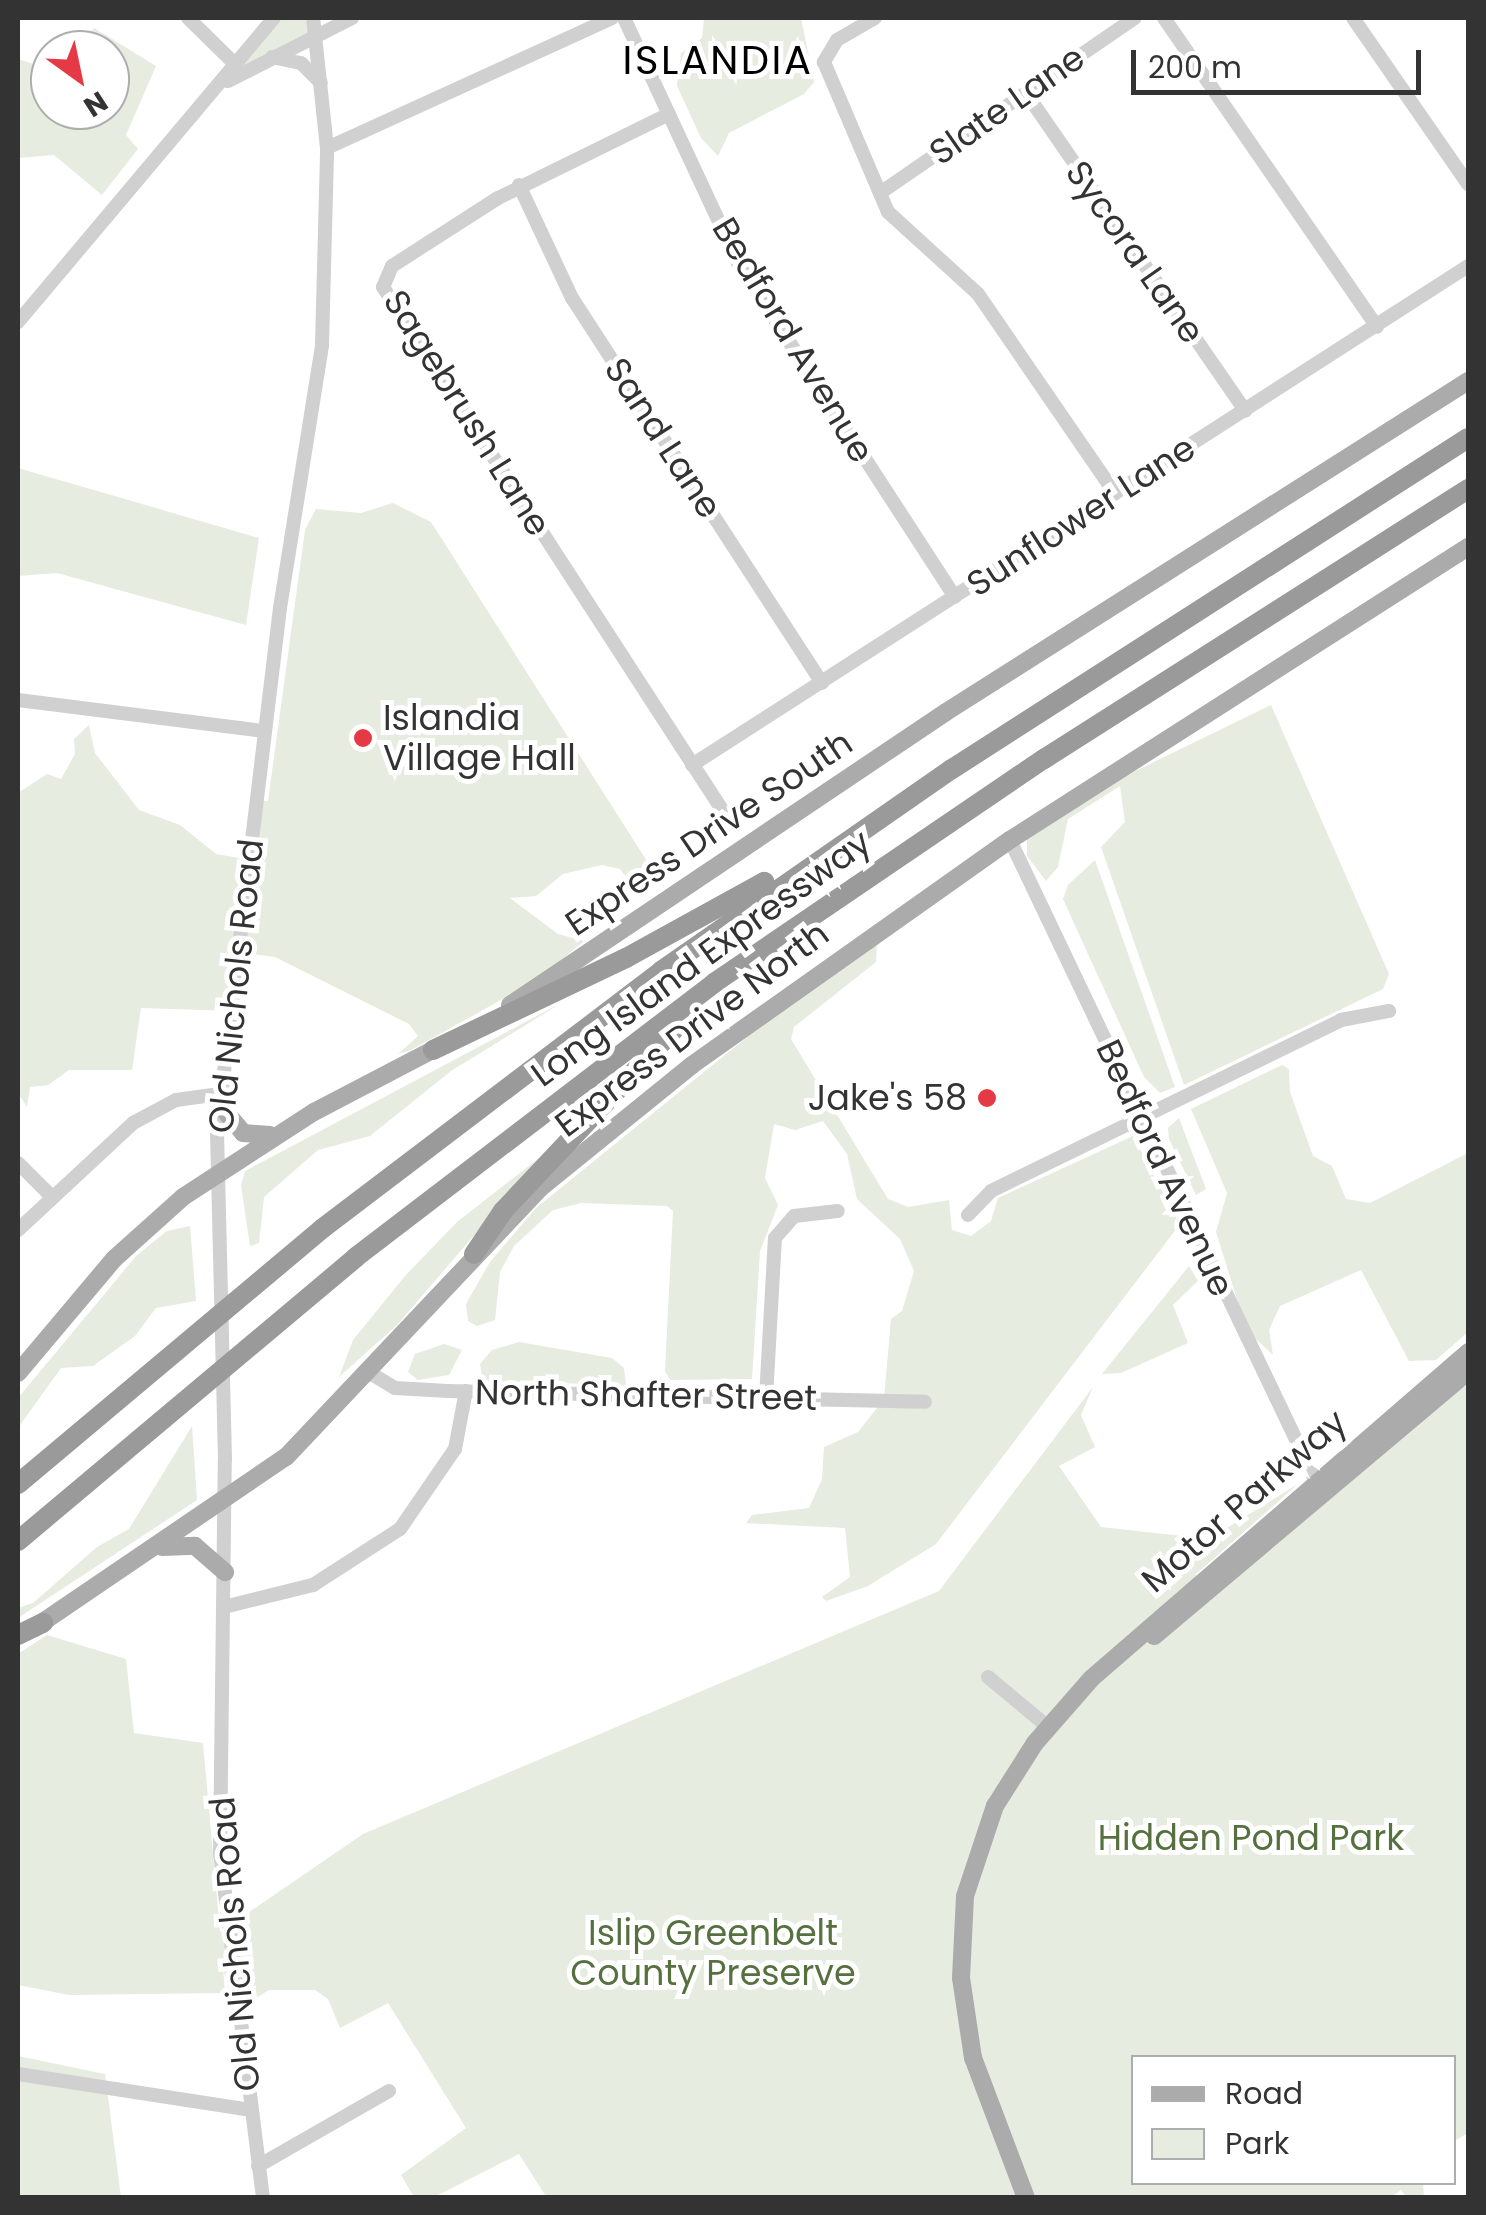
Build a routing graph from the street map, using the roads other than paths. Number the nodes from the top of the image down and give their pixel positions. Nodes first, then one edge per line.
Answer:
1 (188, 18) edge
2 (274, 18) edge
3 (313, 18) edge
4 (352, 18) edge
5 (612, 18) edge
6 (624, 18) edge
7 (875, 18) edge
8 (1135, 18) edge
9 (1164, 18) edge
10 (1353, 18) edge
11 (315, 36) junction
12 (271, 57) junction
13 (239, 67) junction
14 (322, 84) junction
15 (1026, 93) junction
16 (669, 114) junction
17 (328, 148) junction
18 (1468, 184) edge
19 (520, 185) junction
20 (880, 193) junction
21 (1468, 266) edge
22 (18, 293) edge
23 (32, 306) junction
24 (18, 322) edge
25 (1377, 327) junction
26 (1468, 381) edge
27 (1245, 411) junction
28 (1468, 438) edge
29 (1468, 490) edge
30 (1115, 493) junction
31 (1468, 547) edge
32 (955, 597) junction
33 (822, 683) junction
34 (18, 700) edge
35 (266, 730) junction
36 (692, 765) junction
37 (732, 825) dead end
38 (1010, 840) junction
39 (846, 841) junction
40 (714, 982) junction
41 (1388, 1011) dead end
42 (433, 1050) junction
43 (219, 1099) junction
44 (1140, 1118) junction
45 (275, 1134) junction
46 (18, 1163) edge
47 (218, 1171) junction
48 (50, 1194) junction
49 (838, 1210) dead end
50 (968, 1215) dead end
51 (18, 1230) edge
52 (474, 1254) junction
53 (1468, 1352) edge
54 (21, 1361) edge
55 (370, 1373) junction
56 (1461, 1377) edge
57 (466, 1391) junction
58 (766, 1398) junction
59 (926, 1402) dead end
60 (18, 1484) edge
61 (1319, 1489) junction
62 (224, 1504) junction
63 (18, 1541) edge
64 (161, 1548) junction
65 (225, 1572) junction
66 (224, 1607) junction
67 (43, 1623) joint
68 (18, 1637) edge
69 (988, 1677) dead end
70 (1048, 1727) junction
71 (18, 2074) edge
72 (389, 2091) dead end
73 (250, 2110) junction
74 (258, 2166) junction
75 (263, 2198) edge
76 (1026, 2198) edge

1 - 13 street
2 - 13 street
3 - 11 street, Old Nichols Road
4 - 11 street
5 - 17 street
6 - 16 street, Bedford Avenue
7 - 20 street
8 - 15 street, Slate Lane
9 - 25 street
10 - 18 street
11 - 12 street
11 - 14 street, Old Nichols Road
12 - 13 street
12 - 14 street
13 - 23 street
14 - 17 street, Old Nichols Road
15 - 20 street, Slate Lane
15 - 27 street, Sycora Lane
16 - 19 street, Sagebrush Lane
16 - 32 street, Bedford Avenue
17 - 35 street, Old Nichols Road
19 - 33 street, Sand Lane
19 - 36 street, Sagebrush Lane
20 - 30 street
21 - 25 street, Sunflower Lane
22 - 23 street
23 - 24 street
25 - 27 street, Sunflower Lane
26 - 42 main road, Express Drive South
27 - 30 street, Sunflower Lane
28 - 39 highway, Long Island Expressway
29 - 40 highway, Long Island Expressway
30 - 32 street, Sunflower Lane
31 - 38 main road, Express Drive North
32 - 33 street, Sunflower Lane
33 - 36 street, Sunflower Lane
34 - 35 street
35 - 43 street, Old Nichols Road
36 - 37 street, Sagebrush Lane
38 - 44 street, Bedford Avenue
38 - 52 main road, Express Drive North
39 - 42 highway
39 - 60 highway, Long Island Expressway
40 - 52 highway
40 - 63 highway, Long Island Expressway
41 - 44 street
42 - 45 main road, Express Drive South
43 - 45 main road
43 - 47 street, Old Nichols Road
43 - 48 street
44 - 50 street
44 - 61 street, Bedford Avenue
45 - 47 main road, Express Drive South
46 - 48 street
47 - 54 main road, Express Drive South
47 - 62 street, Old Nichols Road
48 - 51 street
49 - 58 street
52 - 55 main road, Express Drive North
53 - 56 main road, Motor Parkway
55 - 57 street, North Shafter Street
55 - 62 main road, Express Drive North
56 - 61 main road, Motor Parkway
57 - 58 street, North Shafter Street
57 - 66 street
58 - 59 street, North Shafter Street
61 - 70 main road, Motor Parkway
62 - 64 main road, Express Drive North
62 - 65 street, Old Nichols Road
64 - 65 main road
64 - 67 main road, Express Drive North
65 - 66 street, Old Nichols Road
66 - 73 street, Old Nichols Road
67 - 68 highway
69 - 70 street
70 - 76 main road, Motor Parkway
71 - 73 street
72 - 74 street
73 - 74 street, Old Nichols Road
74 - 75 street, Old Nichols Road

